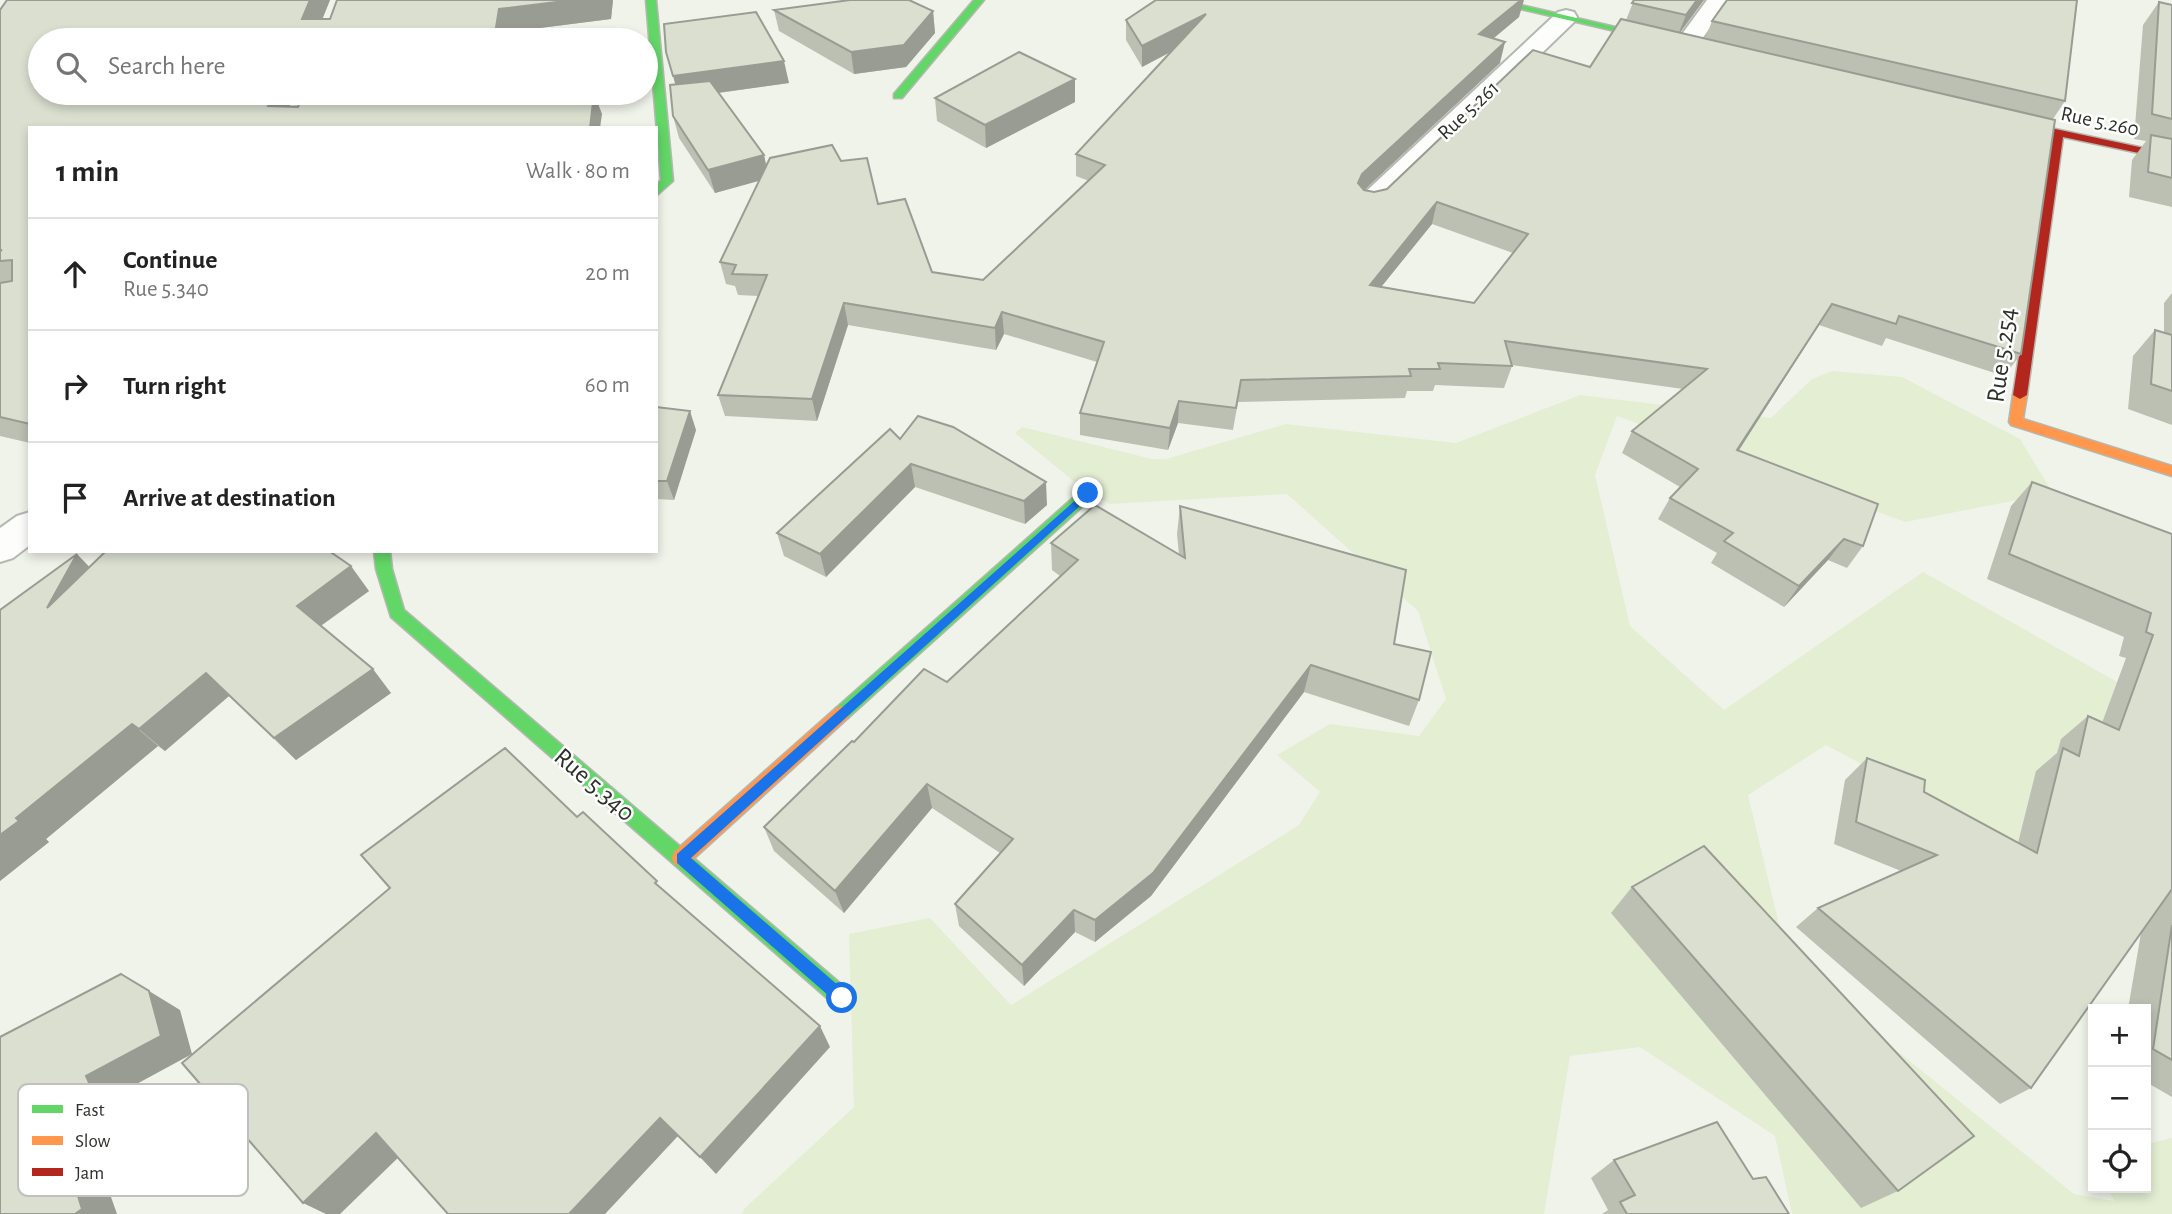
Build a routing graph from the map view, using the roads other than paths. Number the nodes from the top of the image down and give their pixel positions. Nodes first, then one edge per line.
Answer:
1 (651, 0) edge
2 (979, 0) edge
3 (1487, 0) edge
4 (1719, 0) edge
5 (1566, 17) junction
6 (653, 28) edge
7 (1693, 47) joint
8 (658, 79) edge
9 (898, 96) dead end
10 (1992, 118) edge
11 (2058, 134) junction
12 (2172, 157) edge
13 (658, 191) edge
14 (1370, 203) edge
15 (2172, 471) edge
16 (1088, 493) dead end
17 (28, 527) edge
18 (0, 548) edge
19 (382, 553) edge
20 (681, 858) junction
21 (842, 998) dead end

1 - 6 street
2 - 9 street
3 - 5 street
4 - 7 street
5 - 7 street
5 - 14 street, Rue 5.261
8 - 13 street
10 - 11 street, Rue 5.260
11 - 12 street, Rue 5.260
11 - 15 street, Rue 5.254
16 - 20 street
17 - 18 street
19 - 20 street, Rue 5.340
20 - 21 street, Rue 5.340

